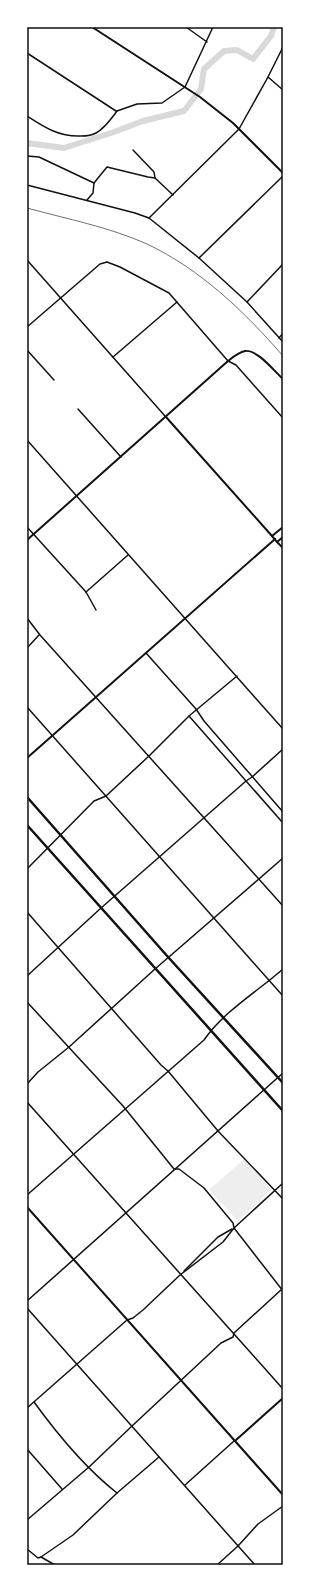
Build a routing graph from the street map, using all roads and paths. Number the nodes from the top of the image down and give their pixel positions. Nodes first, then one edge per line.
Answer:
1 (92, 27) edge
2 (186, 27) edge
3 (213, 27) edge
4 (207, 42) junction
5 (283, 47) edge
6 (27, 53) edge
7 (268, 77) junction
8 (185, 87) junction
9 (283, 90) edge
10 (117, 111) junction
11 (27, 116) edge
12 (239, 129) junction
13 (134, 150) dead end
14 (27, 156) edge
15 (283, 174) edge
16 (155, 178) junction
17 (94, 182) junction
18 (27, 185) edge
19 (173, 195) junction
20 (87, 200) junction
21 (150, 218) junction
22 (199, 258) junction
23 (27, 260) edge
24 (283, 264) edge
25 (60, 298) junction
26 (177, 302) junction
27 (247, 302) junction
28 (27, 327) edge
29 (283, 333) edge
30 (279, 338) junction
31 (283, 342) edge
32 (27, 350) edge
33 (113, 357) junction
34 (228, 361) junction
35 (283, 379) edge
36 (54, 380) dead end
37 (78, 409) dead end
38 (166, 417) junction
39 (283, 418) edge
40 (27, 440) edge
41 (121, 456) junction
42 (76, 496) junction
43 (27, 527) edge
44 (283, 527) edge
45 (34, 534) junction
46 (272, 536) junction
47 (283, 536) edge
48 (275, 539) junction
49 (27, 540) edge
50 (277, 542) junction
51 (283, 548) edge
52 (128, 555) junction
53 (86, 592) junction
54 (96, 610) dead end
55 (27, 618) edge
56 (185, 618) junction
57 (40, 635) junction
58 (27, 648) edge
59 (146, 653) junction
60 (237, 676) junction
61 (96, 696) junction
62 (27, 707) edge
63 (196, 709) junction
64 (189, 716) junction
65 (283, 729) edge
66 (52, 737) junction
67 (283, 749) edge
68 (149, 756) junction
69 (27, 758) edge
70 (252, 777) junction
71 (246, 781) junction
72 (106, 796) junction
73 (27, 797) edge
74 (283, 812) edge
75 (204, 818) junction
76 (283, 823) edge
77 (27, 825) edge
78 (60, 836) junction
79 (47, 848) junction
80 (160, 856) junction
81 (283, 858) edge
82 (27, 869) edge
83 (260, 879) junction
84 (115, 896) junction
85 (283, 906) edge
86 (101, 908) junction
87 (27, 912) edge
88 (214, 918) junction
89 (58, 947) junction
90 (168, 957) junction
91 (155, 969) junction
92 (283, 969) edge
93 (27, 976) edge
94 (269, 981) junction
95 (283, 996) edge
96 (27, 1002) edge
97 (112, 1009) junction
98 (223, 1018) junction
99 (210, 1031) junction
100 (69, 1047) junction
101 (168, 1071) junction
102 (283, 1073) edge
103 (278, 1077) junction
104 (283, 1083) edge
105 (27, 1084) edge
106 (264, 1090) junction
107 (27, 1102) edge
108 (125, 1109) junction
109 (283, 1111) edge
110 (218, 1131) junction
111 (73, 1154) junction
112 (174, 1169) junction
113 (283, 1183) edge
114 (275, 1190) junction
115 (27, 1195) edge
116 (283, 1199) edge
117 (27, 1207) edge
118 (126, 1213) junction
119 (234, 1228) junction
120 (73, 1259) junction
121 (180, 1275) junction
122 (283, 1286) edge
123 (282, 1290) edge
124 (27, 1301) edge
125 (27, 1308) edge
126 (127, 1320) junction
127 (234, 1333) junction
128 (77, 1364) junction
129 (181, 1381) junction
130 (283, 1389) edge
131 (283, 1398) edge
132 (34, 1402) junction
133 (27, 1408) edge
134 (132, 1426) junction
135 (236, 1440) junction
136 (27, 1448) edge
137 (160, 1457) junction
138 (89, 1467) junction
139 (185, 1486) junction
140 (62, 1489) junction
141 (117, 1493) junction
142 (283, 1495) edge
143 (283, 1506) edge
144 (27, 1514) edge
145 (30, 1518) junction
146 (27, 1520) edge
147 (238, 1546) junction
148 (27, 1549) edge
149 (41, 1557) junction
150 (55, 1565) edge
151 (217, 1565) edge
152 (254, 1565) edge

1 - 8 street
2 - 4 street
3 - 4 street
4 - 8 street
5 - 7 street
6 - 10 street
7 - 9 street
7 - 12 street
8 - 10 street
8 - 12 street
10 - 11 street
12 - 15 street
12 - 19 street
13 - 16 street
14 - 17 street
15 - 22 street
16 - 17 street
16 - 19 street
17 - 20 street
18 - 20 street
19 - 21 street
20 - 21 street
21 - 22 street
22 - 27 street
23 - 25 street
24 - 27 street
25 - 26 street
25 - 28 street
25 - 33 street
26 - 33 street
26 - 34 street
27 - 30 street
29 - 30 street
30 - 31 street
32 - 36 street
33 - 38 street
34 - 35 street
34 - 38 street
34 - 39 street
37 - 41 street
38 - 41 street
38 - 46 street
40 - 42 street
41 - 42 street
42 - 45 street
42 - 52 street
43 - 45 street
44 - 46 street
45 - 49 street
45 - 53 street
46 - 48 street
47 - 50 street
48 - 50 street
48 - 56 street
50 - 51 street
52 - 53 street
52 - 56 street
53 - 54 street
55 - 57 street
56 - 59 street
56 - 60 street
57 - 58 street
57 - 61 street
59 - 61 street
59 - 63 street
60 - 63 street
60 - 65 street
61 - 66 street
61 - 68 street
62 - 66 street
63 - 64 street
63 - 70 street
64 - 68 street
64 - 71 street
66 - 69 street
66 - 72 street
67 - 70 street
68 - 72 street
68 - 75 street
70 - 71 street
70 - 74 street
71 - 75 street
71 - 76 street
72 - 78 street
72 - 80 street
73 - 78 main road
75 - 80 street
75 - 83 street
77 - 79 main road
78 - 79 street
78 - 84 main road
79 - 82 street
79 - 86 main road
80 - 84 street
80 - 88 street
81 - 83 street
83 - 85 street
83 - 88 street
84 - 86 street
84 - 90 main road
86 - 89 street
86 - 91 main road
87 - 89 street
88 - 90 street
88 - 94 street
89 - 93 street
89 - 97 street
90 - 91 street
90 - 98 main road
91 - 97 street
91 - 99 main road
92 - 94 street
94 - 95 street
94 - 98 street
96 - 100 street
97 - 100 street
97 - 101 street
98 - 99 street
98 - 103 main road
99 - 101 street
99 - 106 main road
100 - 105 street
100 - 108 street
101 - 108 street
101 - 110 street
102 - 103 street
103 - 104 main road
103 - 106 street
106 - 109 main road
106 - 110 street
107 - 111 street
108 - 111 street
108 - 112 street
110 - 112 street
110 - 114 street
111 - 115 street
111 - 118 street
112 - 118 street
112 - 119 street
113 - 114 street
114 - 116 street
114 - 119 street
117 - 120 street
118 - 120 street
118 - 121 street
119 - 121 street
119 - 121 street
119 - 123 street
120 - 124 street
120 - 126 street
121 - 126 street
121 - 127 street
122 - 123 street
123 - 127 street
125 - 128 street
126 - 128 street
126 - 129 street
127 - 129 street
127 - 130 street
128 - 132 street
128 - 134 street
129 - 134 street
129 - 135 street
131 - 135 street
132 - 133 street
132 - 138 street
134 - 137 street
134 - 138 street
135 - 139 street
135 - 142 street
136 - 140 street
137 - 139 street
137 - 141 street
138 - 140 street
138 - 141 street
139 - 147 street
140 - 145 street
141 - 149 street
143 - 147 street
144 - 145 street
145 - 146 street
147 - 151 street
147 - 152 street
148 - 149 street
149 - 150 street

